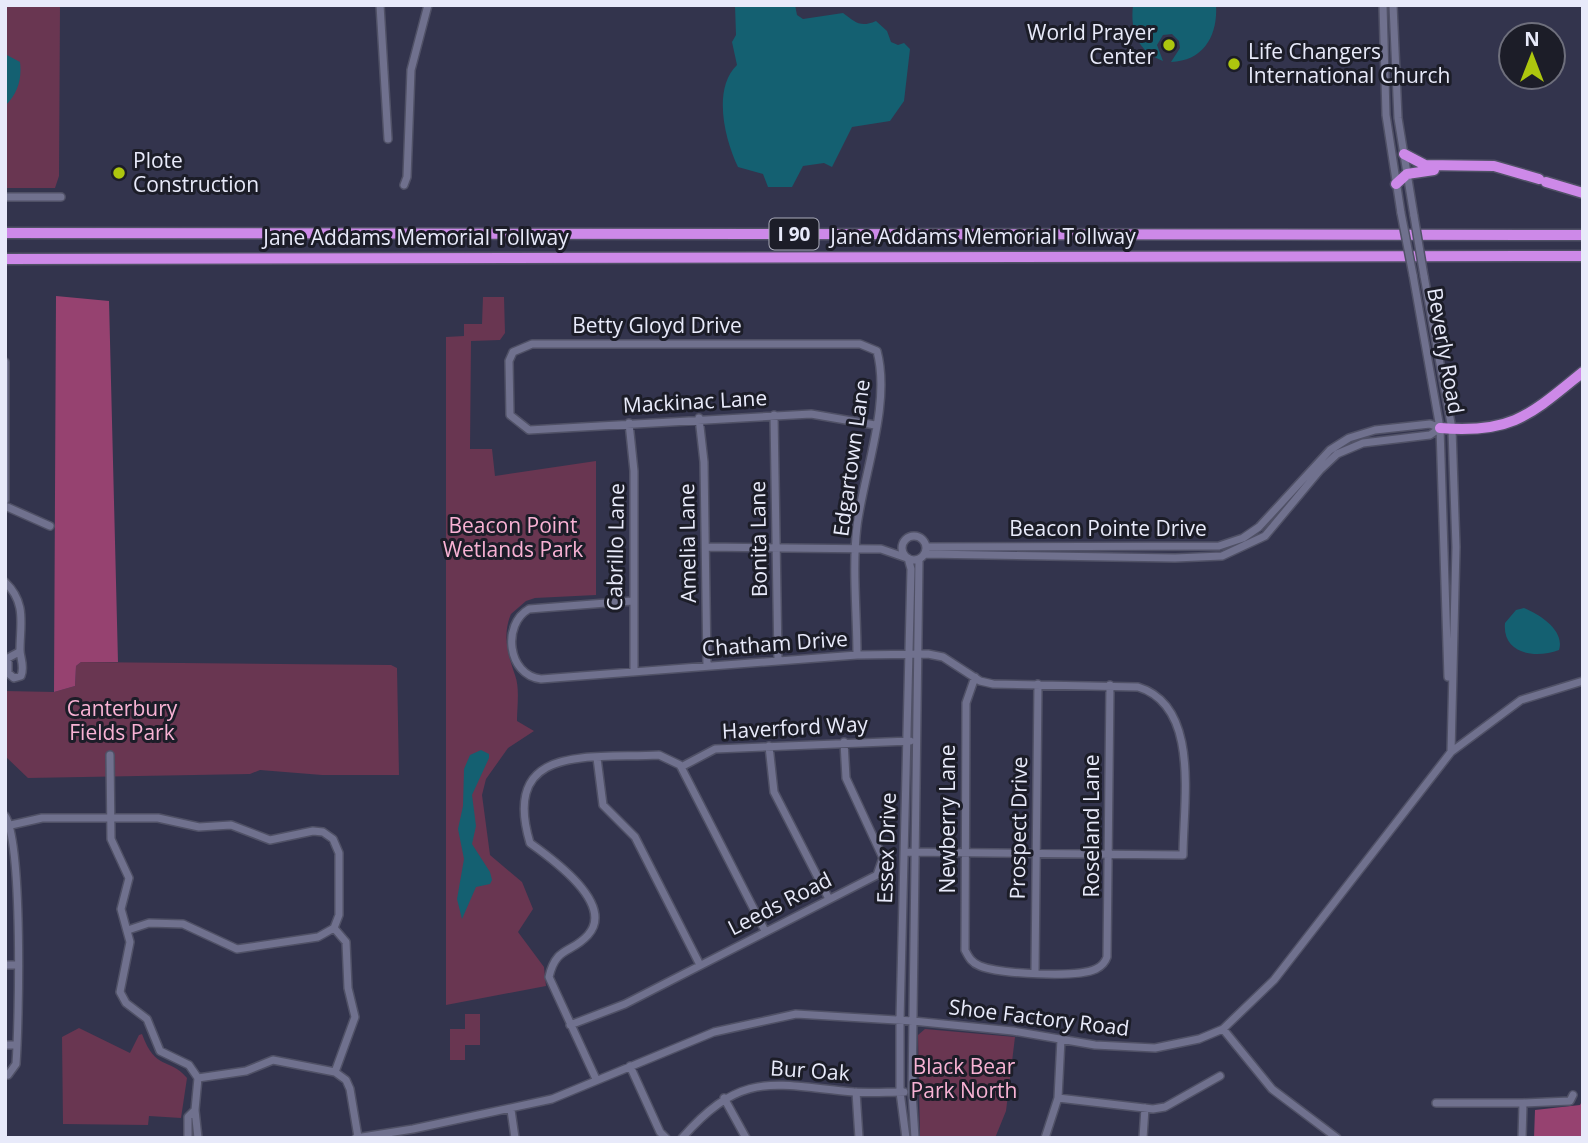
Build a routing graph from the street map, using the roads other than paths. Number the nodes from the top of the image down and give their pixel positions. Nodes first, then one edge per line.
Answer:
1 (380, 5) edge
2 (428, 5) edge
3 (1383, 5) edge
4 (1393, 5) edge
5 (388, 139) dead end
6 (1404, 154) junction
7 (1462, 164) junction
8 (1407, 174) junction
9 (404, 184) dead end
10 (1396, 184) junction
11 (1583, 193) edge
12 (5, 197) edge
13 (61, 197) dead end
14 (5, 233) edge
15 (1583, 235) edge
16 (1583, 256) edge
17 (5, 259) edge
18 (877, 351) joint
19 (5, 362) edge
20 (1583, 372) edge
21 (774, 415) junction
22 (699, 418) junction
23 (518, 423) joint
24 (629, 423) junction
25 (875, 425) junction
26 (1440, 428) junction
27 (1452, 429) junction
28 (5, 500) edge
29 (5, 506) edge
30 (50, 526) dead end
31 (1234, 541) junction
32 (903, 544) junction
33 (706, 547) junction
34 (776, 548) junction
35 (857, 549) junction
36 (881, 549) junction
37 (1238, 549) junction
38 (924, 553) junction
39 (907, 558) junction
40 (5, 582) edge
41 (632, 601) junction
42 (19, 652) dead end
43 (857, 655) junction
44 (913, 656) junction
45 (778, 661) junction
46 (707, 666) junction
47 (634, 672) junction
48 (975, 677) junction
49 (1583, 681) edge
50 (1038, 684) junction
51 (1110, 685) junction
52 (1451, 705) junction
53 (911, 741) junction
54 (844, 742) junction
55 (768, 746) junction
56 (1451, 752) junction
57 (110, 755) dead end
58 (597, 758) junction
59 (681, 766) junction
60 (5, 816) edge
61 (110, 818) junction
62 (11, 825) junction
63 (905, 852) junction
64 (914, 852) junction
65 (965, 853) junction
66 (1036, 853) junction
67 (1110, 854) junction
68 (829, 899) junction
69 (334, 928) junction
70 (128, 930) junction
71 (765, 931) junction
72 (5, 965) edge
73 (17, 965) junction
74 (701, 965) junction
75 (1035, 972) junction
76 (900, 1020) junction
77 (913, 1021) junction
78 (570, 1025) junction
79 (1223, 1029) junction
80 (1061, 1039) junction
81 (5, 1045) edge
82 (16, 1045) junction
83 (631, 1066) junction
84 (335, 1072) junction
85 (8, 1075) dead end
86 (1220, 1076) dead end
87 (198, 1077) junction
88 (596, 1079) junction
89 (856, 1092) junction
90 (900, 1092) junction
91 (912, 1092) junction
92 (1573, 1096) dead end
93 (724, 1098) junction
94 (1058, 1098) junction
95 (1523, 1103) junction
96 (1436, 1104) dead end
97 (1145, 1108) junction
98 (195, 1110) junction
99 (511, 1110) junction
100 (188, 1138) edge
101 (198, 1138) edge
102 (357, 1138) edge
103 (515, 1138) edge
104 (666, 1138) edge
105 (682, 1138) edge
106 (746, 1138) edge
107 (859, 1138) edge
108 (906, 1138) edge
109 (915, 1138) edge
110 (1045, 1138) edge
111 (1143, 1138) edge
112 (1337, 1138) edge
113 (1522, 1138) edge

1 - 5 street
2 - 9 street
3 - 10 street, Beverly Road
4 - 6 street, Beverly Road
6 - 7 highway
6 - 8 street, Beverly Road
7 - 8 highway
7 - 11 highway
8 - 10 highway
8 - 27 street, Beverly Road, bridge
10 - 26 street, Beverly Road, bridge
12 - 13 street
14 - 15 highway, Jane Addams Memorial Tollway / I 90
16 - 17 highway, Jane Addams Memorial Tollway / I 90
18 - 23 street, Betty Gloyd Drive
18 - 25 street, Edgartown Lane
19 - 28 street
20 - 27 highway
21 - 22 street, Mackinac Lane
21 - 25 street, Mackinac Lane
21 - 34 street, Bonita Lane
22 - 24 street, Mackinac Lane
22 - 33 street, Amelia Lane
23 - 24 street, Mackinac Lane
24 - 41 street, Cabrillo Lane
25 - 35 street, Edgartown Lane
26 - 27 highway
26 - 31 street, Beacon Pointe Drive
26 - 37 street, Beacon Pointe Drive
26 - 52 street, Beverly Road
27 - 52 street, Beverly Road
29 - 30 street
31 - 37 street
31 - 38 street, Beacon Pointe Drive
32 - 36 street
32 - 38 street
32 - 39 street
33 - 34 street
33 - 46 street, Amelia Lane
34 - 35 street
34 - 45 street, Bonita Lane
35 - 36 street
35 - 43 street, Edgartown Lane
36 - 39 street
37 - 38 street, Beacon Pointe Drive
38 - 39 street
38 - 44 street, Essex Drive
39 - 44 street, Essex Drive
40 - 42 street
41 - 47 street, Cabrillo Lane
41 - 47 street, Chatham Drive
43 - 44 street, Chatham Drive
43 - 45 street, Chatham Drive
44 - 48 street, Chatham Drive
44 - 53 street, Essex Drive
45 - 46 street, Chatham Drive
46 - 47 street, Chatham Drive
48 - 50 street, Chatham Drive
48 - 65 street, Newberry Lane
49 - 56 street, Shoe Factory Road
50 - 51 street, Chatham Drive
50 - 66 street, Prospect Drive
51 - 67 street, Roseland Lane
51 - 67 street, Chatham Drive
52 - 56 street, Beverly Road
53 - 54 street, Haverford Way
53 - 63 street, Essex Drive
53 - 64 street, Essex Drive
54 - 55 street, Haverford Way
54 - 68 street, Leeds Road
55 - 59 street, Haverford Way
55 - 68 street
56 - 79 street, Shoe Factory Road
57 - 61 street
58 - 59 street
58 - 74 street
58 - 78 street
59 - 71 street
60 - 62 street
61 - 62 street
61 - 69 street
61 - 70 street
62 - 73 street
63 - 64 street
63 - 76 street, Essex Drive
64 - 65 street
64 - 77 street, Essex Drive
65 - 66 street
65 - 75 street, Newberry Lane
66 - 67 street
66 - 75 street, Prospect Drive
67 - 75 street, Roseland Lane
68 - 71 street, Leeds Road
69 - 70 street
69 - 84 street
70 - 87 street
71 - 74 street, Leeds Road
72 - 73 street
73 - 82 street
74 - 78 street, Leeds Road
76 - 77 street, Shoe Factory Road
76 - 83 street, Shoe Factory Road
76 - 90 street, Essex Drive
77 - 80 street, Shoe Factory Road
77 - 91 street, Essex Drive
78 - 88 street
79 - 80 street, Shoe Factory Road
79 - 112 street
80 - 94 street
81 - 82 street
82 - 85 street
83 - 88 street, Shoe Factory Road
83 - 104 street
84 - 87 street
84 - 102 street
86 - 97 street
87 - 98 street
88 - 99 street, Shoe Factory Road
89 - 90 street, Bur Oak
89 - 93 street, Bur Oak
89 - 107 street
90 - 91 street, Bur Oak
90 - 108 street, Essex Drive
91 - 109 street, Essex Drive
92 - 95 street
93 - 105 street, Bur Oak
93 - 106 street
94 - 97 street
94 - 110 street
95 - 96 street
95 - 113 street
97 - 111 street
98 - 100 street
98 - 101 street
99 - 102 street, Shoe Factory Road
99 - 103 street

